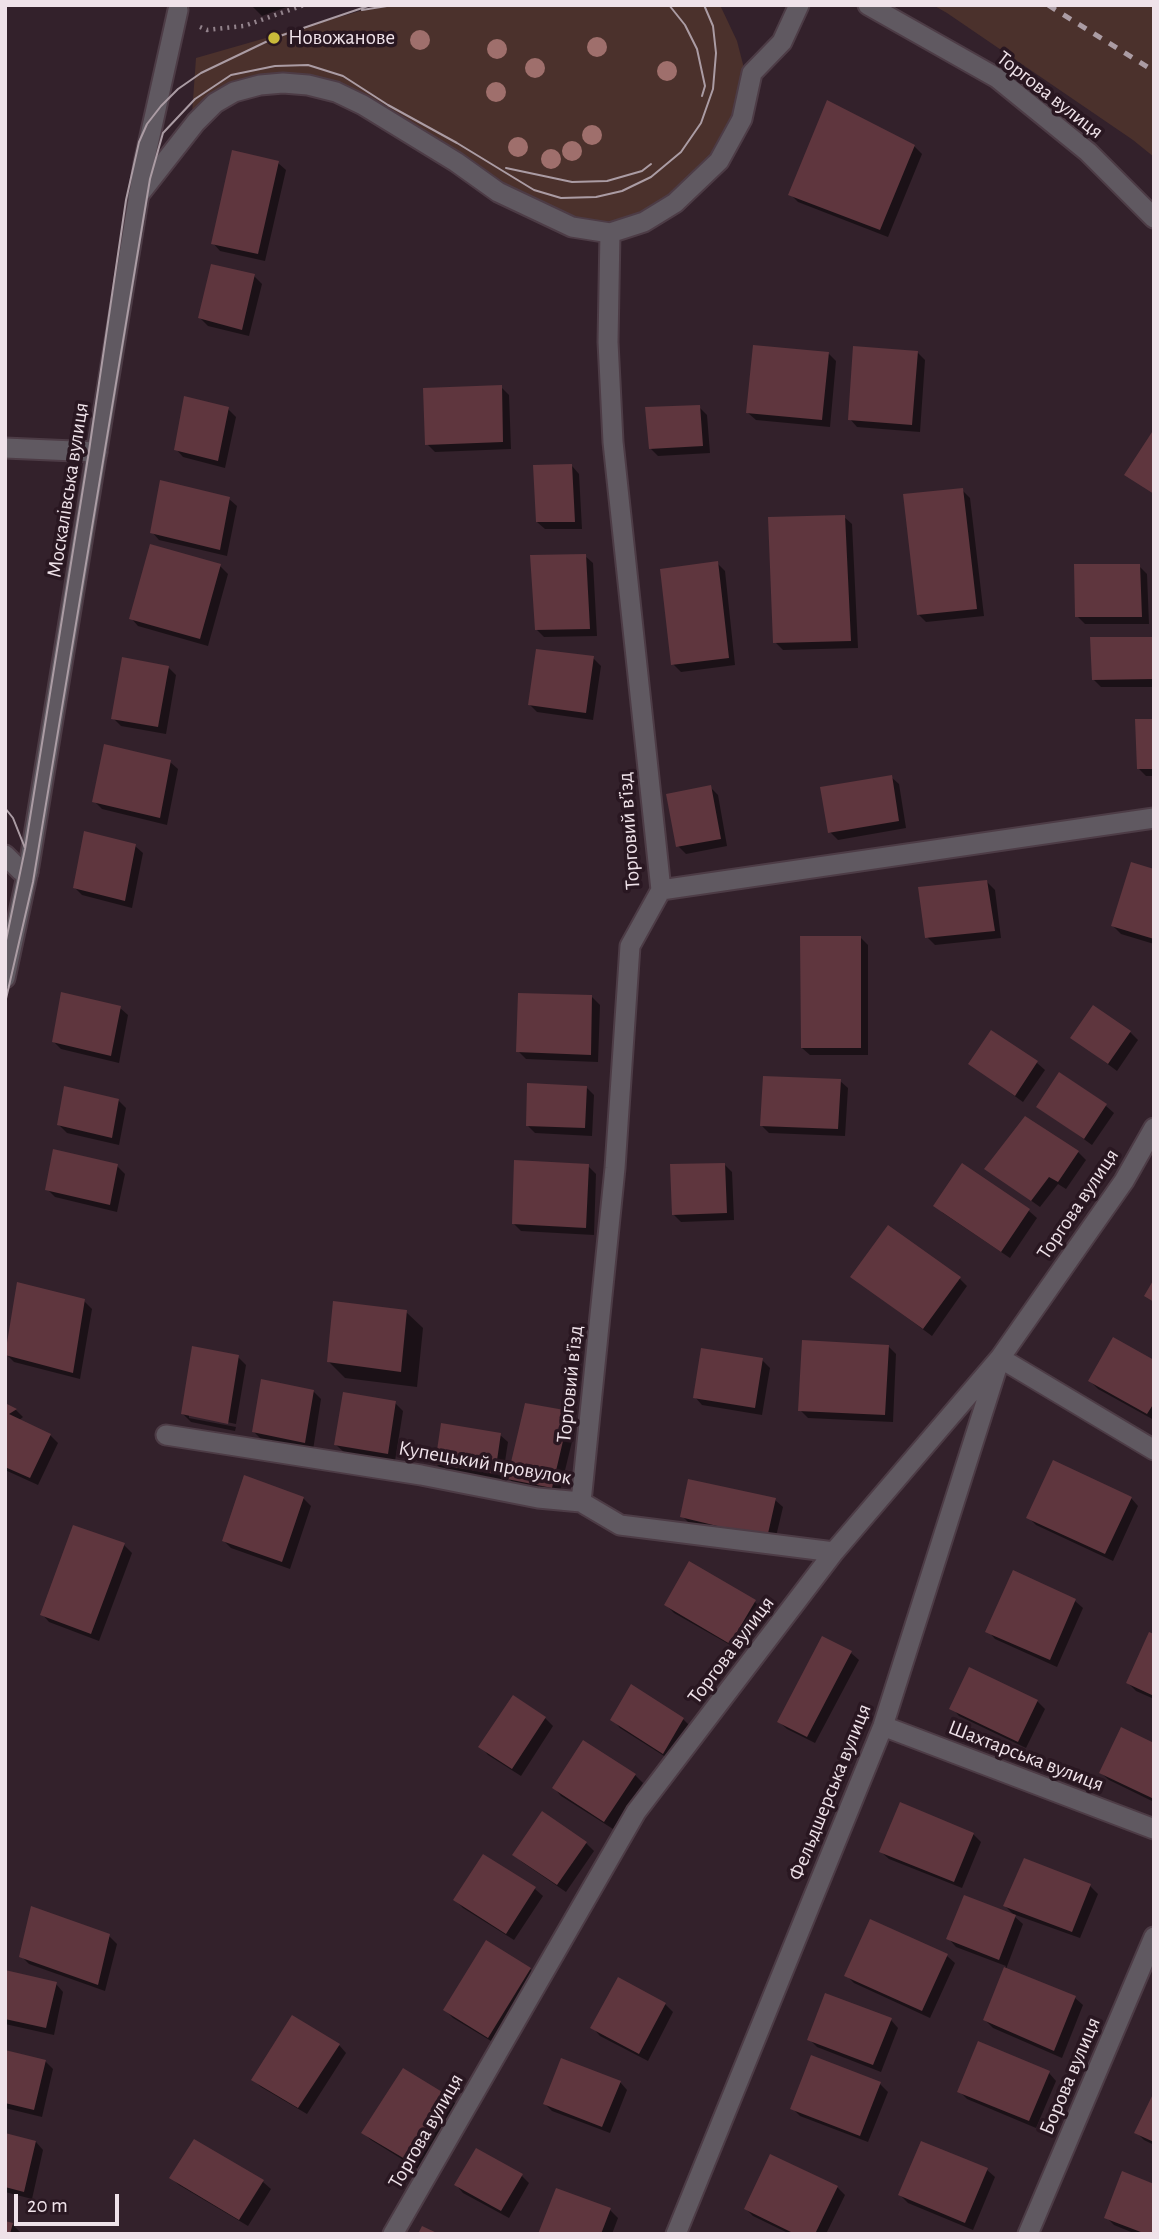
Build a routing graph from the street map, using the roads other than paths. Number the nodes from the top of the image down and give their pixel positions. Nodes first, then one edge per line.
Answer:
1 (799, 5) edge
2 (868, 5) edge
3 (178, 8) edge
4 (138, 196) junction
5 (1154, 218) edge
6 (610, 233) junction
7 (5, 448) edge
8 (97, 452) junction
9 (1154, 818) edge
10 (5, 855) edge
11 (28, 872) junction
12 (661, 890) junction
13 (5, 978) edge
14 (1154, 1128) edge
15 (1000, 1358) junction
16 (166, 1435) dead end
17 (1154, 1450) edge
18 (581, 1502) junction
19 (834, 1552) junction
20 (883, 1726) junction
21 (1154, 1829) edge
22 (1154, 1937) edge
23 (393, 2234) edge
24 (676, 2234) edge
25 (1028, 2234) edge

1 - 6 street
2 - 5 street, Торгова вулиця
3 - 4 street, Москалівська вулиця
4 - 6 street
4 - 8 street, Москалівська вулиця
6 - 12 street, Торговий в’їзд
7 - 8 street
8 - 11 street, Москалівська вулиця
9 - 12 street
10 - 11 street
11 - 13 street, Москалівська вулиця
12 - 18 street, Торговий в’їзд
14 - 15 street, Торгова вулиця
15 - 17 street
15 - 19 street, Торгова вулиця
15 - 20 street, Фельдшерська вулиця
16 - 18 street, Купецький провулок
18 - 19 street, Купецький провулок
19 - 23 street, Торгова вулиця
20 - 21 street, Шахтарська вулиця
20 - 24 street, Фельдшерська вулиця
22 - 25 street, Борова вулиця

